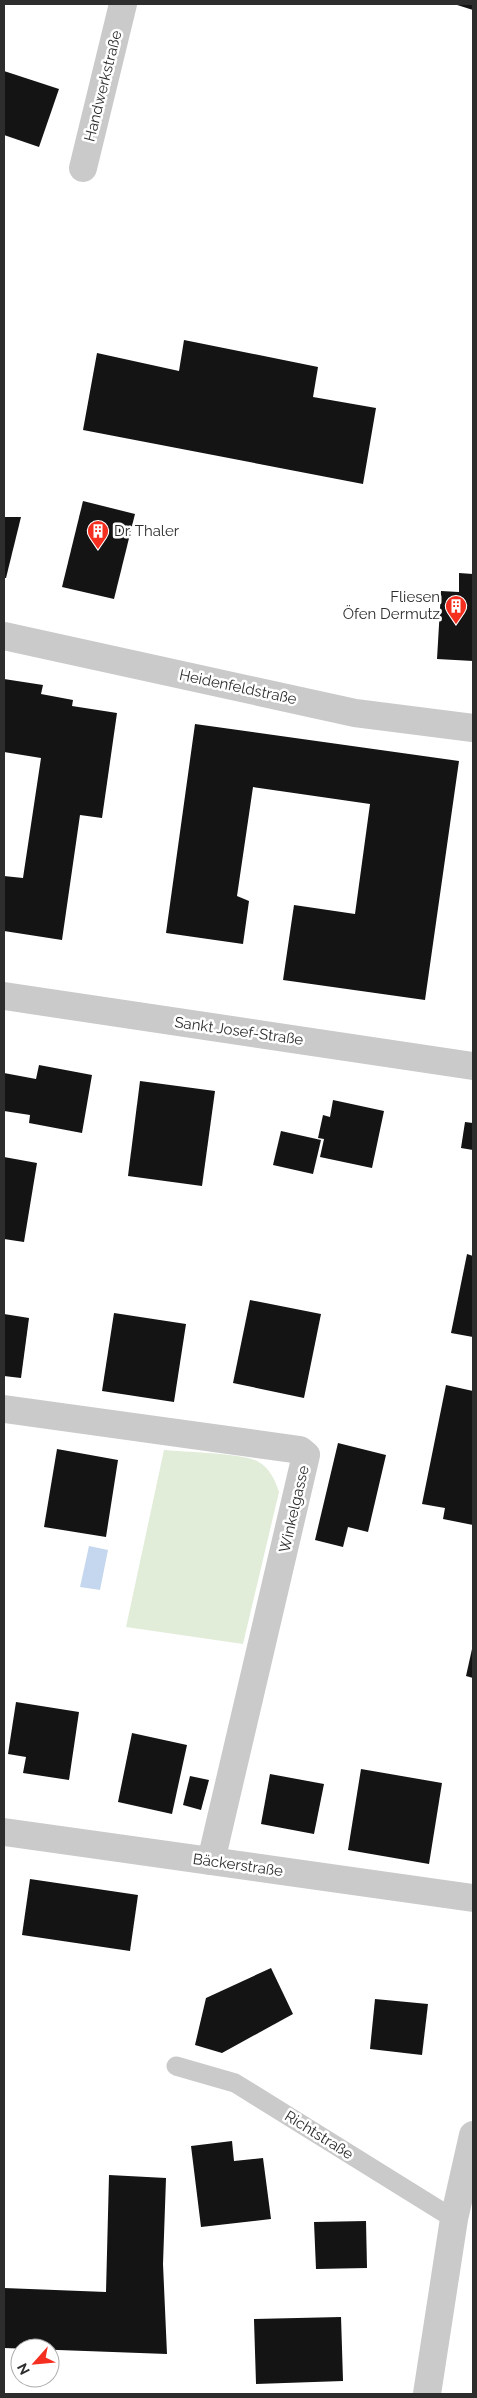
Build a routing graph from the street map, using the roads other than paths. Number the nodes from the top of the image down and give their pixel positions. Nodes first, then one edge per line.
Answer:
1 (124, 4) edge
2 (83, 168) dead end
3 (4, 636) edge
4 (473, 728) edge
5 (4, 996) edge
6 (473, 1066) edge
7 (4, 1408) edge
8 (4, 1832) edge
9 (211, 1861) junction
10 (473, 1898) edge
11 (176, 2066) dead end
12 (473, 2134) edge
13 (454, 2219) junction
14 (427, 2394) edge

1 - 2 street, Handwerkstraße
3 - 4 street, Heidenfeldstraße
5 - 6 street, Sankt Josef-Straße
7 - 9 street, Winkelgasse
8 - 9 street, Bäckerstraße
9 - 10 street, Bäckerstraße
11 - 13 lane, Richtstraße
12 - 13 street
13 - 14 street

